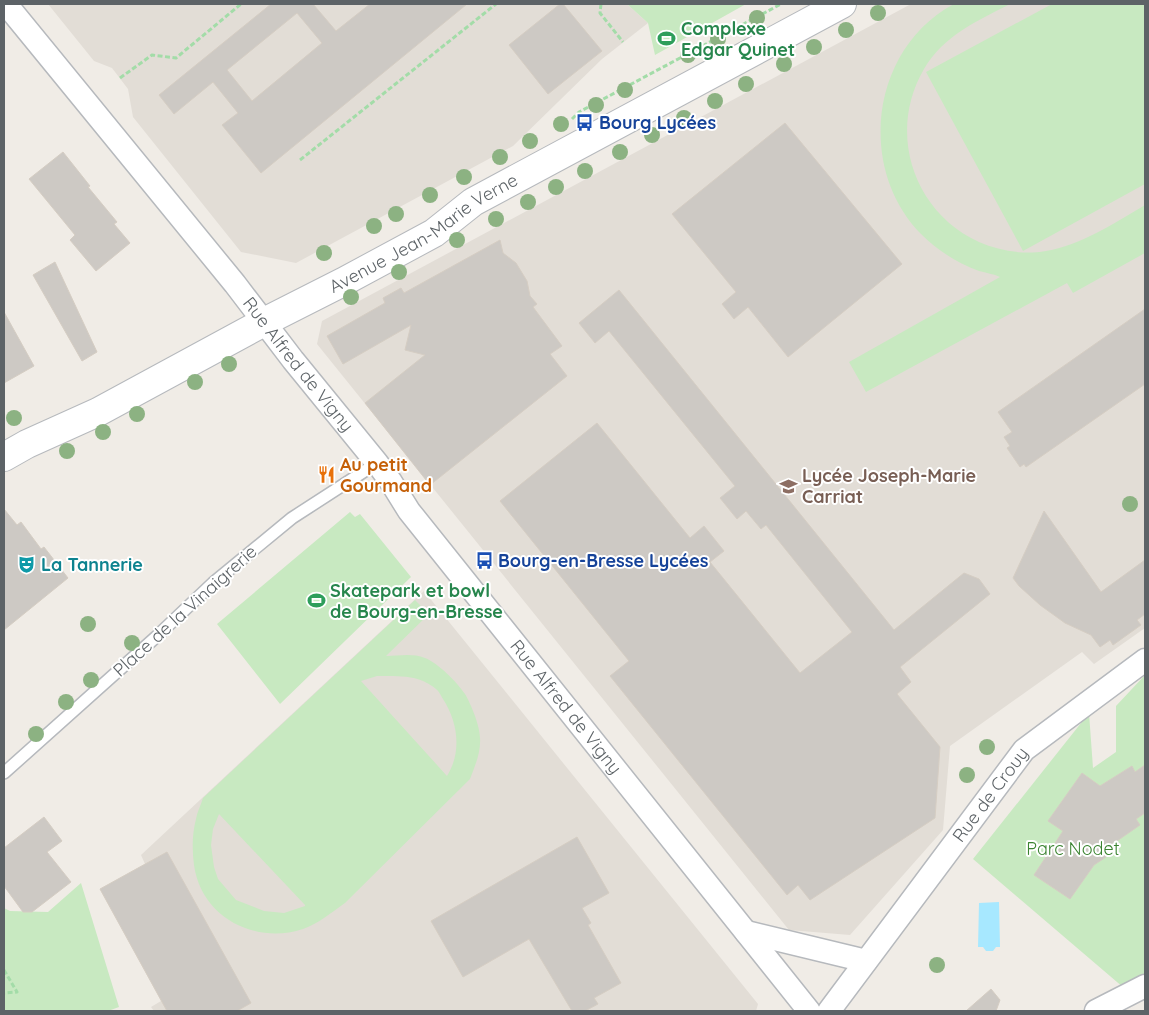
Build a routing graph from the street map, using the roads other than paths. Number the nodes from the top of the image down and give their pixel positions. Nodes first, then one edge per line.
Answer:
1 (5, 4) edge
2 (842, 4) edge
3 (264, 322) junction
4 (4, 457) edge
5 (377, 464) junction
6 (1145, 660) edge
7 (4, 773) edge
8 (746, 932) junction
9 (866, 961) junction
10 (1145, 986) edge
11 (809, 1011) edge
12 (829, 1011) edge
13 (1096, 1011) edge

1 - 3 street, Rue Alfred de Vigny
2 - 3 street, Avenue Jean-Marie Verne
3 - 4 street, Avenue Jean-Marie Verne
3 - 5 street, Rue Alfred de Vigny
5 - 7 lane, Place de la Vinaigrerie
5 - 8 street, Rue Alfred de Vigny
6 - 9 street, Rue de Crouy
8 - 9 street
8 - 11 street, Rue Alfred de Vigny
9 - 12 street, Rue de Crouy
10 - 13 street

